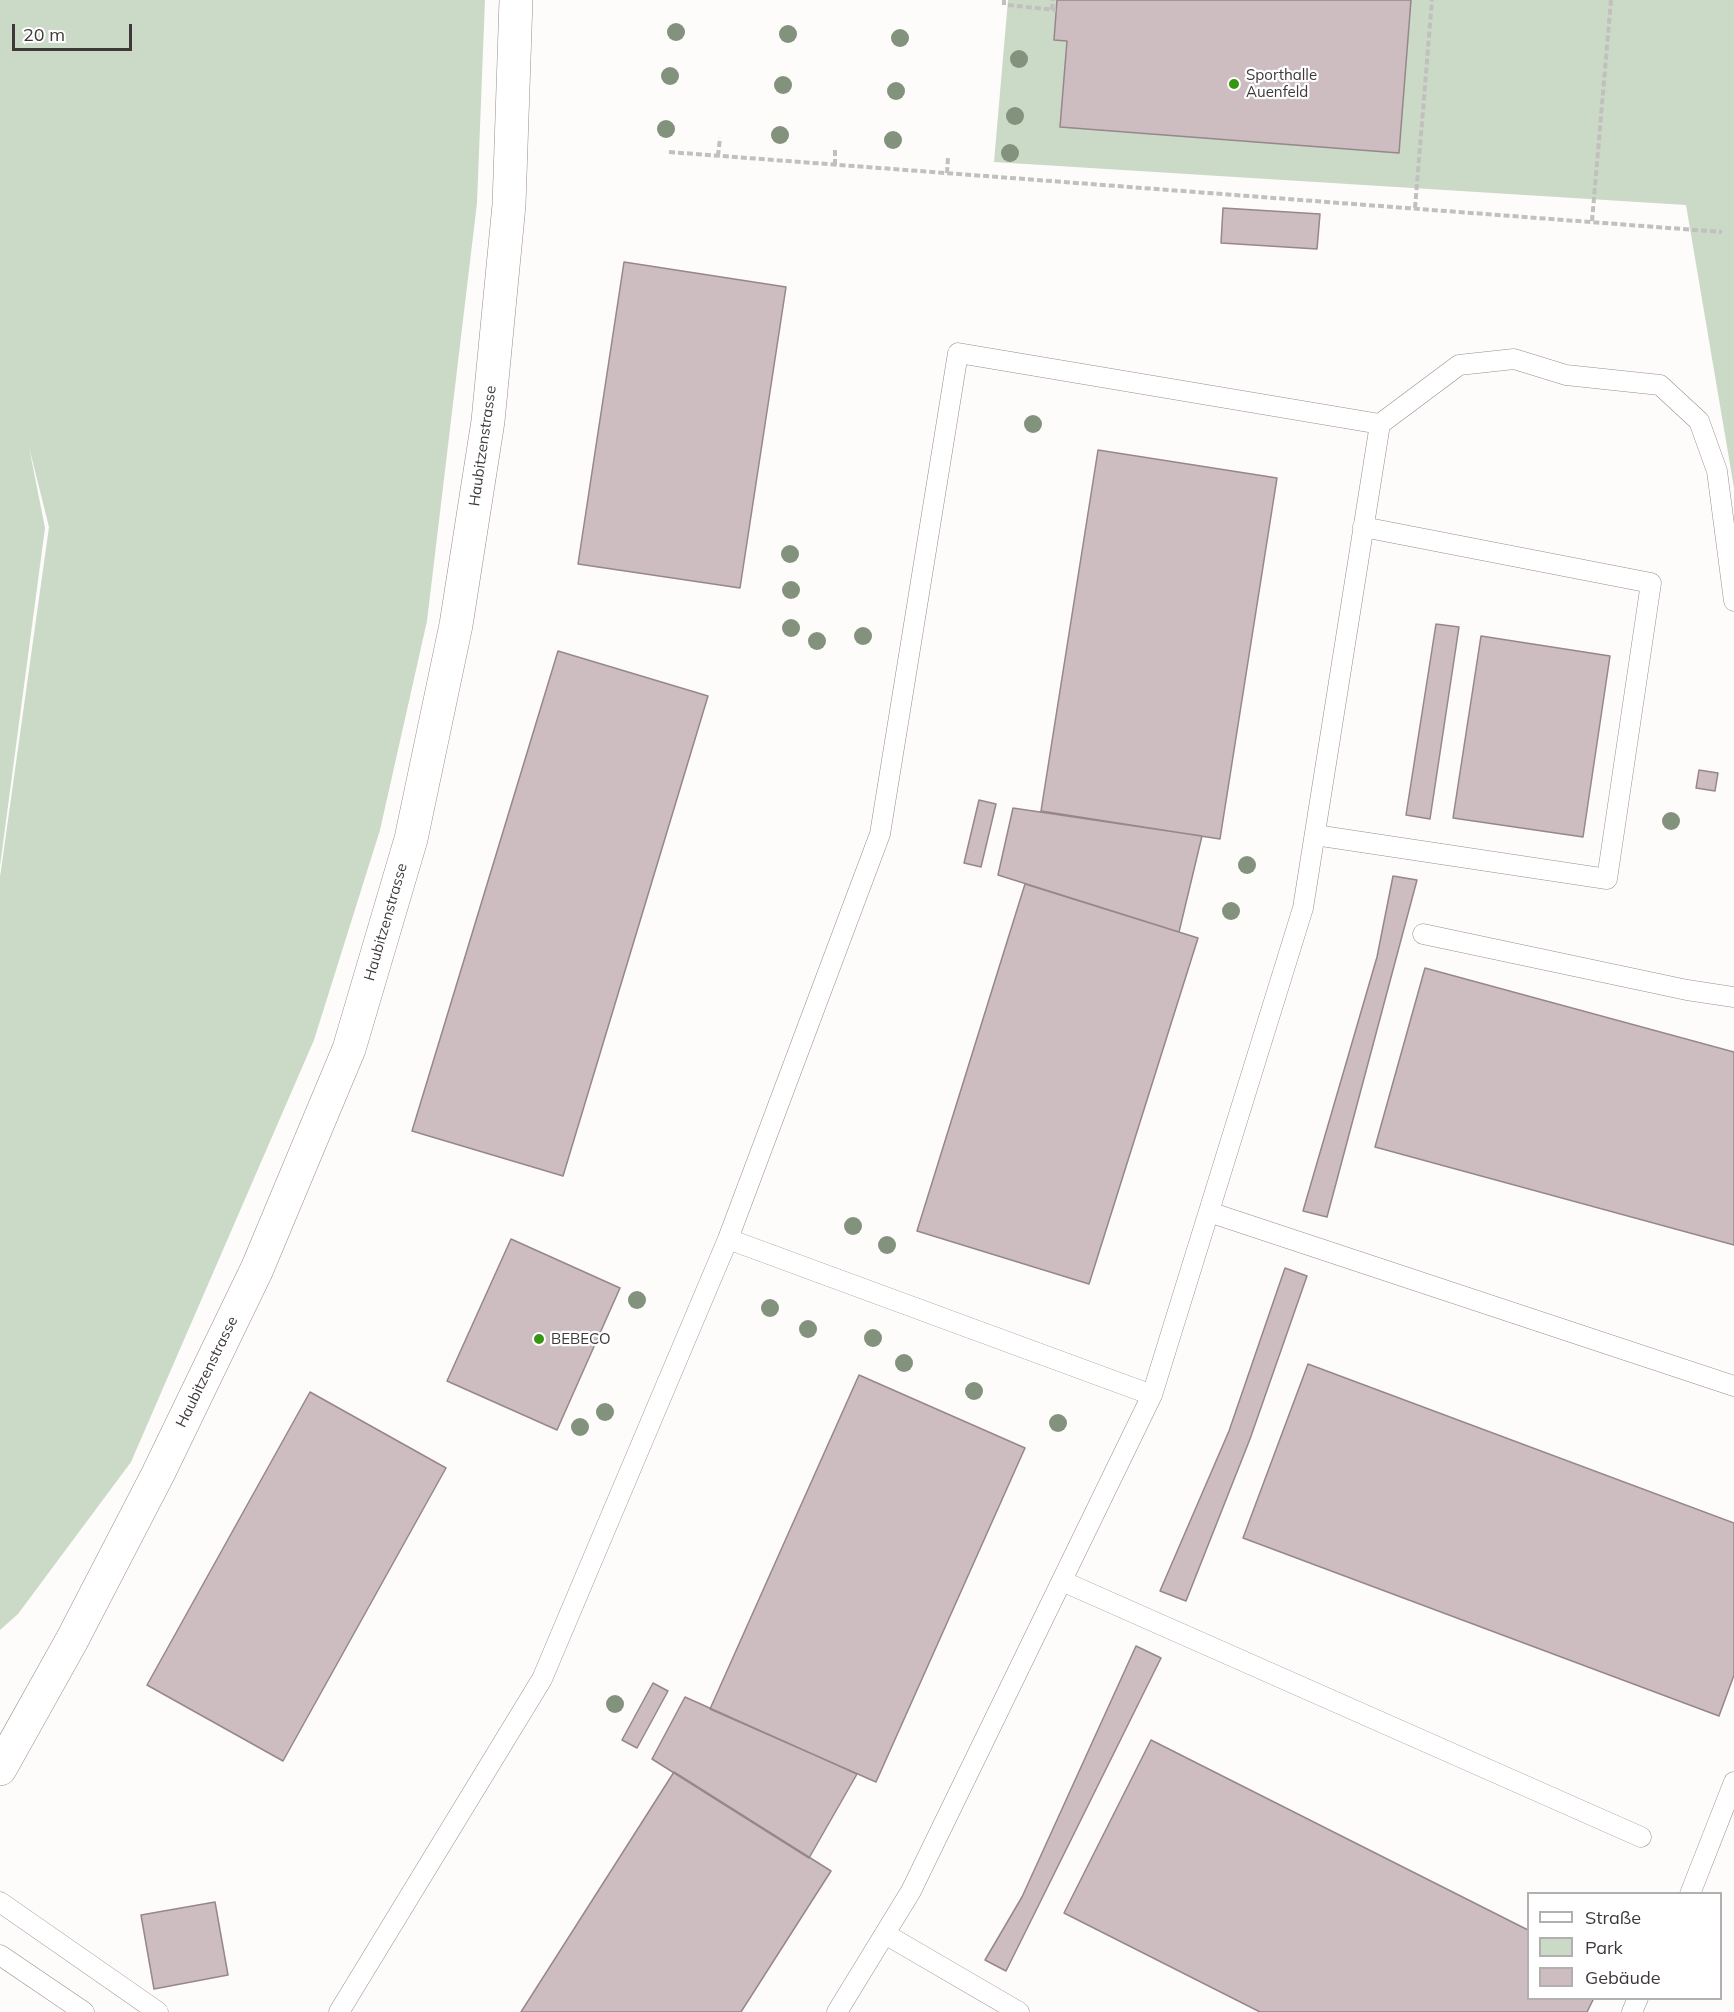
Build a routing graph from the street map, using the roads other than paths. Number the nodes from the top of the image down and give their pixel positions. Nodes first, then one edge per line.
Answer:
1 (516, 0) edge
2 (1380, 424) junction
3 (1363, 526) junction
4 (1734, 601) edge
5 (1315, 835) junction
6 (1423, 934) dead end
7 (1734, 997) edge
8 (1209, 1212) junction
9 (728, 1239) junction
10 (1734, 1386) edge
11 (1152, 1395) junction
12 (1062, 1581) junction
13 (0, 1769) edge
14 (1734, 1782) edge
15 (1641, 1837) dead end
16 (1690, 1892) edge
17 (0, 1902) edge
18 (885, 1934) junction
19 (0, 1955) edge
20 (84, 2012) edge
21 (158, 2012) edge
22 (339, 2012) edge
23 (837, 2012) edge
24 (1019, 2012) edge

1 - 13 street, Haubitzenstrasse
2 - 3 lane
2 - 4 lane
2 - 9 lane
3 - 5 lane
3 - 5 lane
5 - 8 lane
6 - 7 lane
8 - 10 lane
8 - 11 lane
9 - 11 lane
9 - 22 lane
11 - 12 lane
12 - 15 lane
12 - 18 lane
14 - 16 lane
17 - 21 lane
18 - 23 lane
18 - 24 lane
19 - 20 lane

